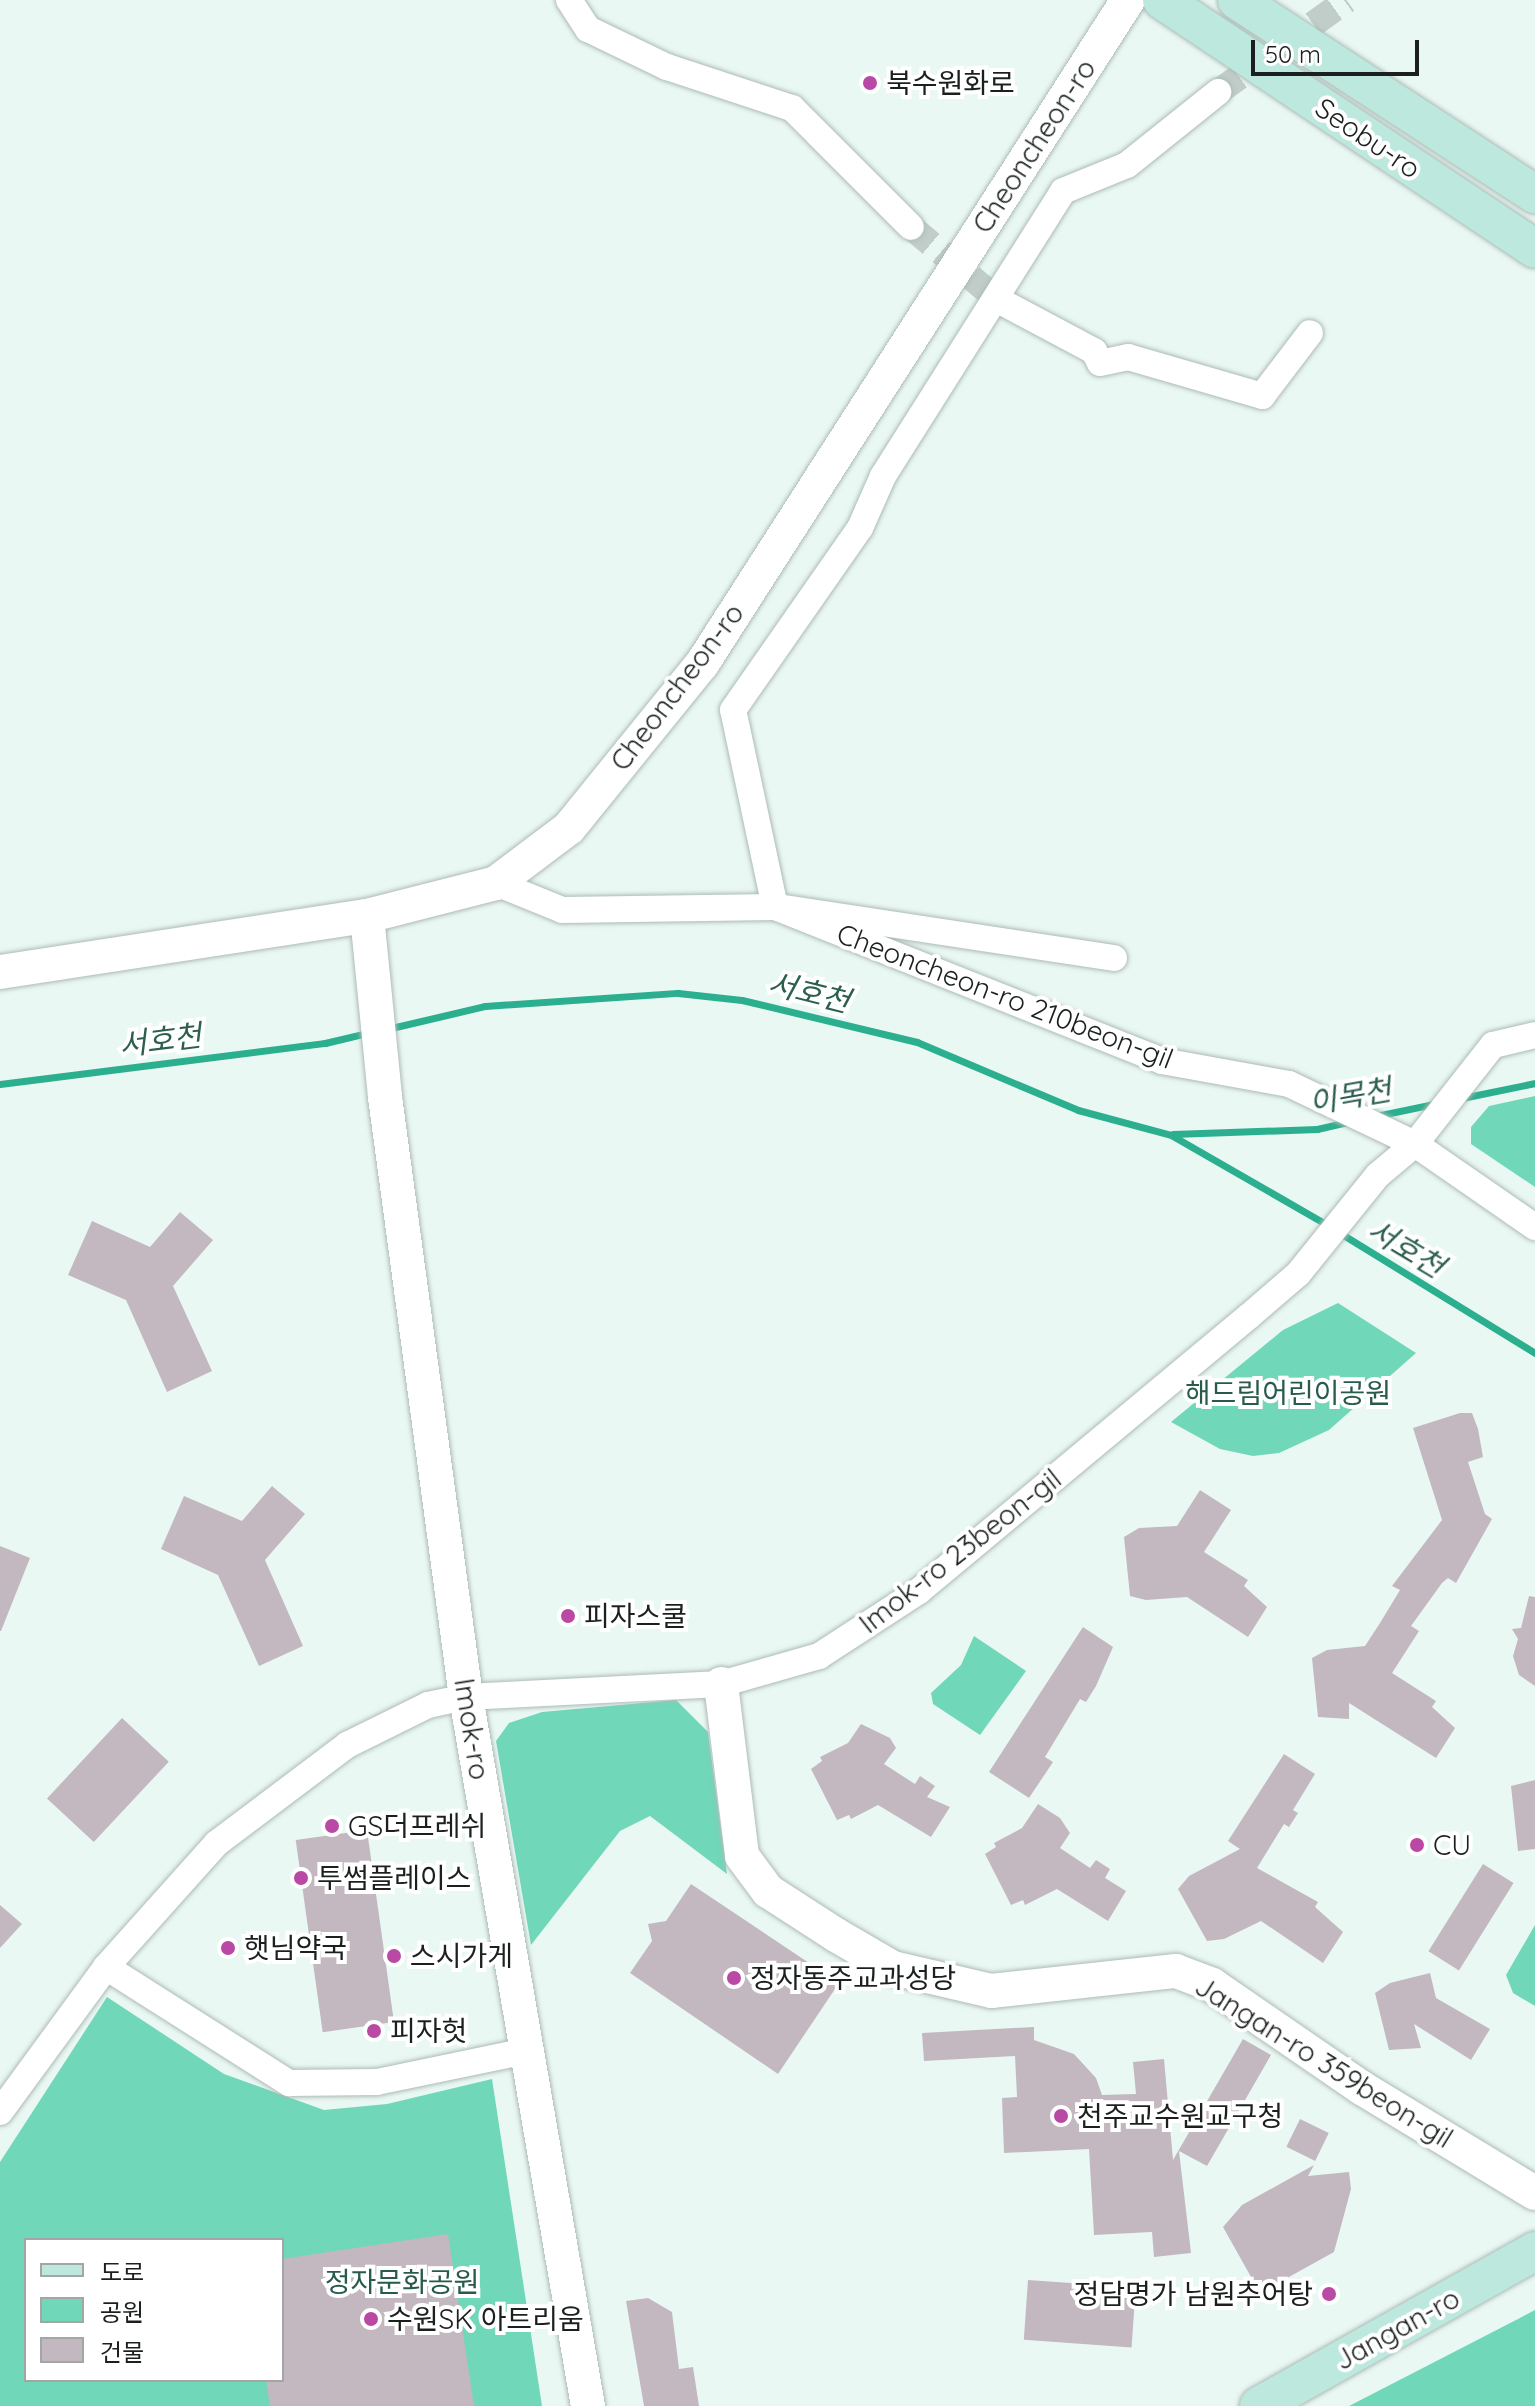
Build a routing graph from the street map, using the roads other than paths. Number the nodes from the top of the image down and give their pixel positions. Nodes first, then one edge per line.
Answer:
1 (569, 0) edge
2 (594, 0) edge
3 (1128, 0) edge
4 (1162, 0) edge
5 (1237, 0) edge
6 (588, 29) junction
7 (1218, 92) tunnel mouth
8 (1535, 194) edge
9 (911, 227) tunnel mouth
10 (1535, 249) edge
11 (998, 300) junction
12 (1310, 333) dead end
13 (496, 883) junction
14 (775, 907) junction
15 (367, 916) junction
16 (1114, 958) dead end
17 (0, 972) edge
18 (1535, 1035) edge
19 (1415, 1144) junction
20 (1535, 1227) edge
21 (721, 1684) junction
22 (466, 1697) junction
23 (106, 1967) junction
24 (527, 2051) junction
25 (0, 2112) edge
26 (1535, 2193) edge
27 (1535, 2251) edge
28 (588, 2406) edge
29 (1259, 2406) edge

1 - 6 street
2 - 6 street
3 - 13 street, Cheoncheon-ro
4 - 10 main road, Seobu-ro
5 - 8 main road, Seobu-ro
6 - 9 street
7 - 11 street
11 - 12 street
11 - 14 street
13 - 14 street, Cheoncheon-ro 210beon-gil
13 - 15 street, Cheoncheon-ro
14 - 16 street, Cheoncheon-ro 210beon-gil
14 - 19 street, Cheoncheon-ro 210beon-gil
15 - 17 street, Cheoncheon-ro
15 - 22 street, Imok-ro
18 - 19 street
19 - 20 street, Cheoncheon-ro 210beon-gil
19 - 21 street, Imok-ro 23beon-gil
21 - 22 street, Imok-ro 23beon-gil
21 - 26 street, Jangan-ro 359beon-gil
22 - 23 street, Imok-ro 23beon-gil
22 - 24 street, Imok-ro
23 - 24 street
23 - 25 street, Imok-ro 23beon-gil
24 - 28 street, Imok-ro
27 - 29 main road, Jangan-ro

